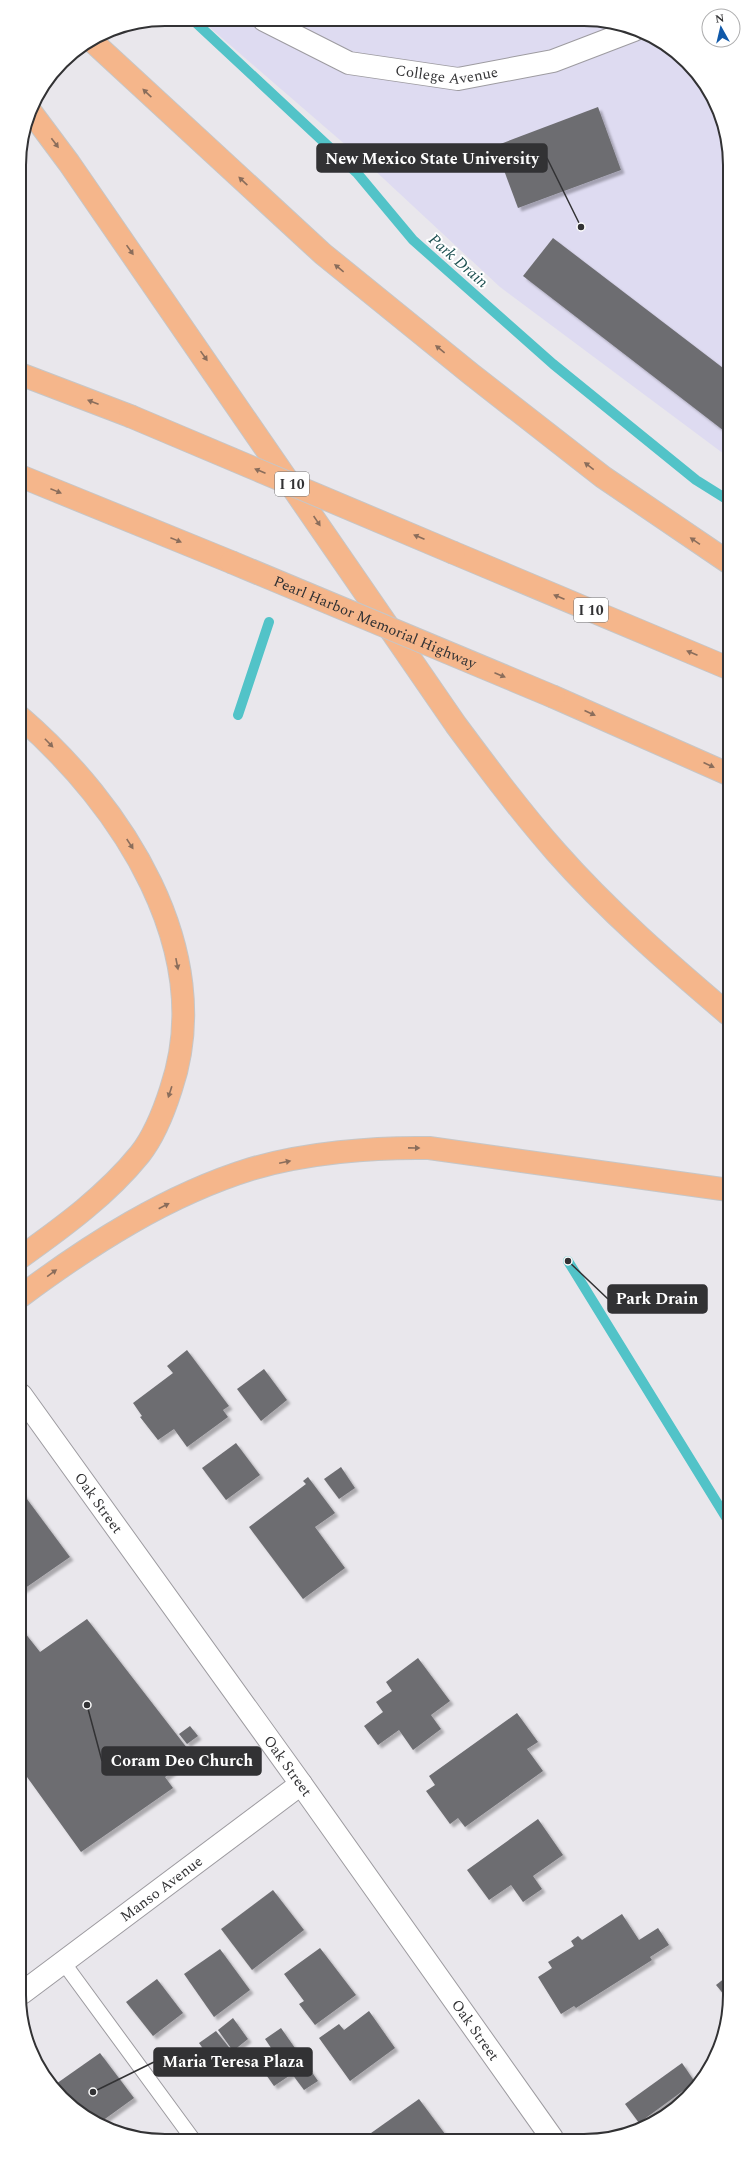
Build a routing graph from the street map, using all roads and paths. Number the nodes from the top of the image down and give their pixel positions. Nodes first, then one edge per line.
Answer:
1 (276, 26) edge
2 (626, 33) edge
3 (96, 45) edge
4 (35, 117) edge
5 (26, 376) edge
6 (26, 478) edge
7 (723, 559) edge
8 (723, 666) edge
9 (26, 722) edge
10 (723, 772) edge
11 (723, 1010) edge
12 (723, 1189) edge
13 (26, 1253) edge
14 (26, 1292) edge
15 (26, 1402) edge
16 (301, 1784) junction
17 (63, 1962) junction
18 (26, 1990) edge
19 (189, 2134) edge
20 (549, 2134) edge

1 - 2 street, College Avenue
7 -> 3 highway
4 -> 11 highway
8 -> 5 highway, I 10, bridge
6 -> 10 highway, Pearl Harbor Memorial Highway, bridge
9 -> 13 highway
14 -> 12 highway
15 - 16 street, Oak Street
16 - 17 street, Manso Avenue
16 - 20 street, Oak Street
17 - 18 street, Manso Avenue
17 - 19 lane

